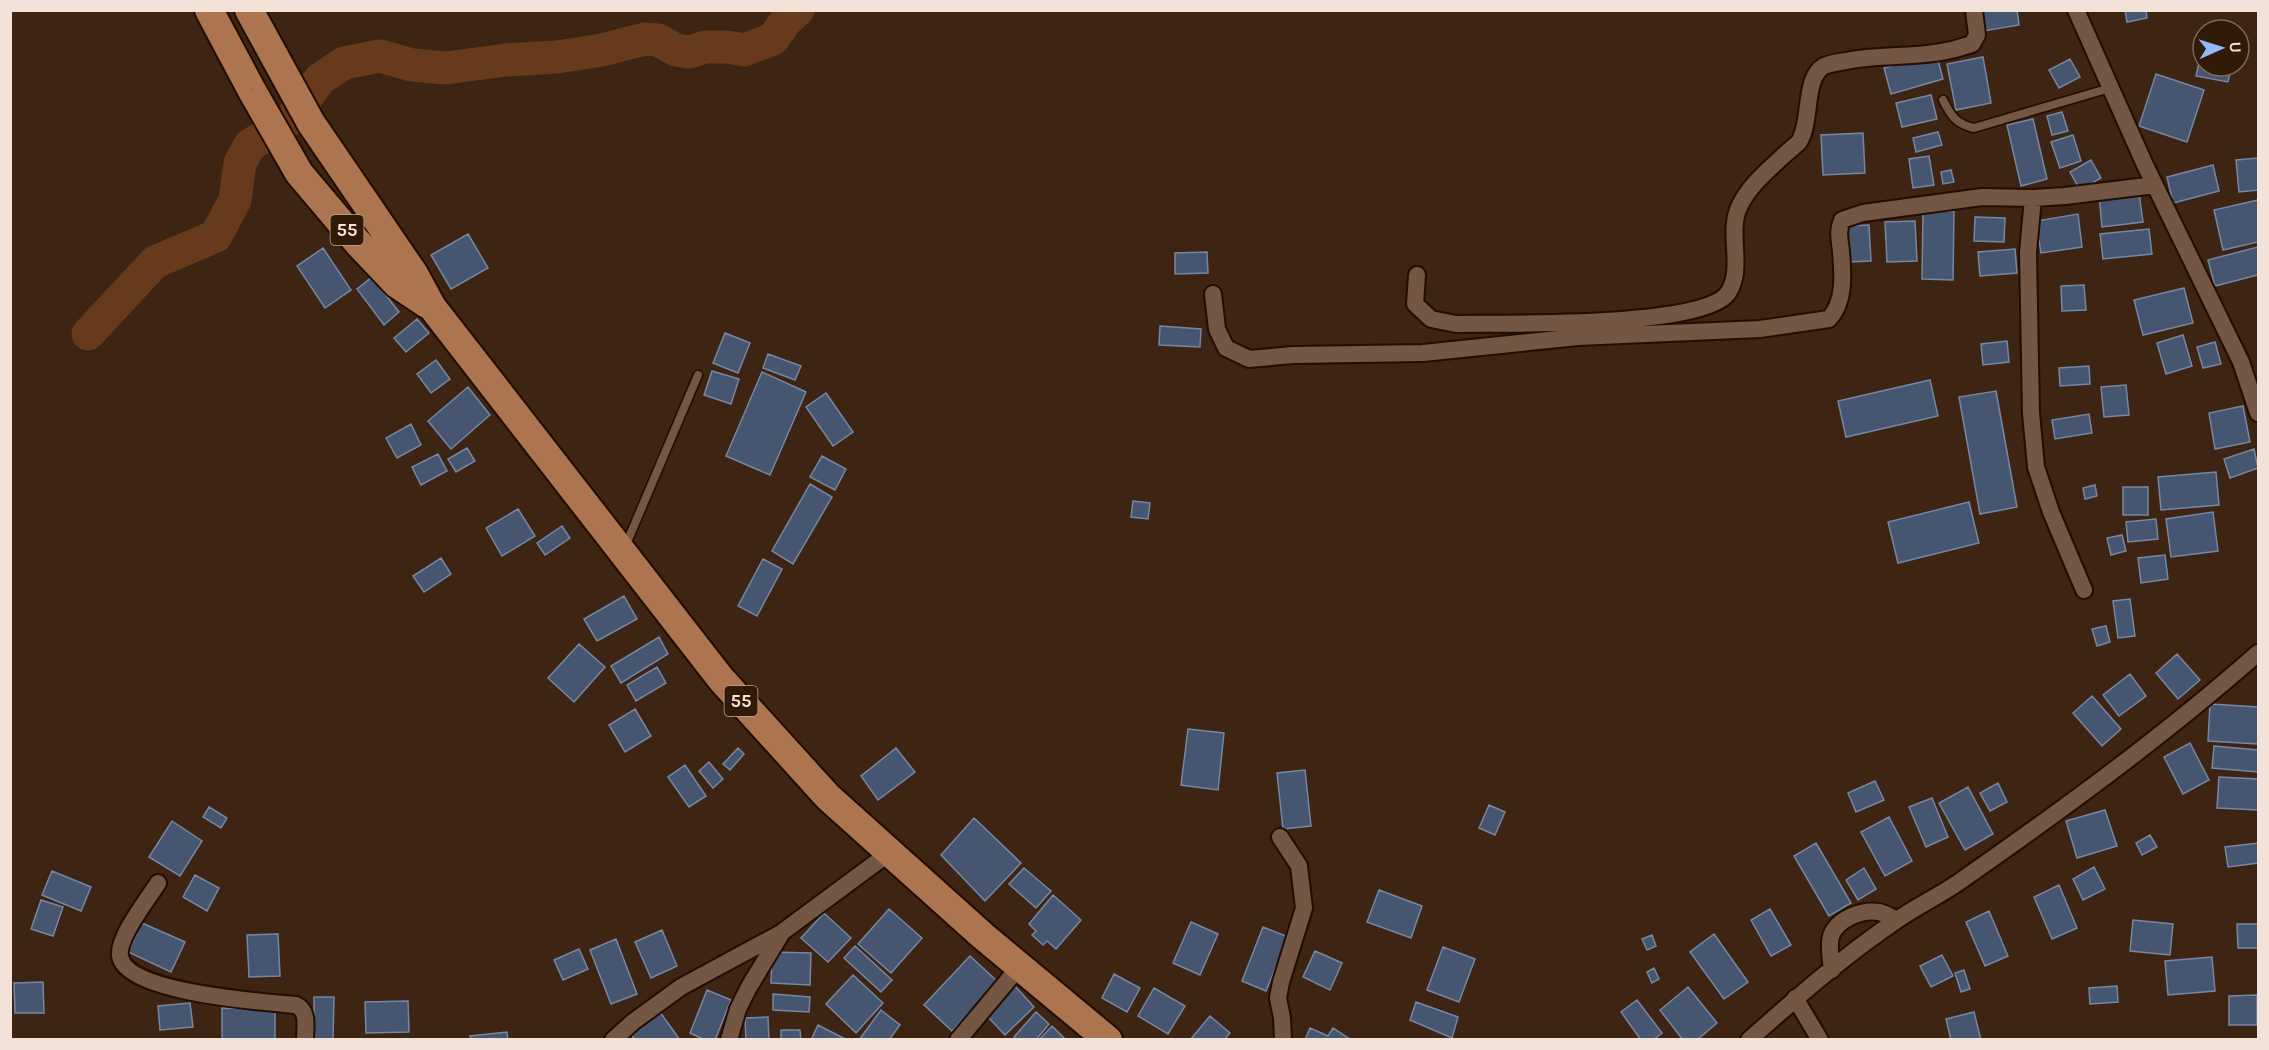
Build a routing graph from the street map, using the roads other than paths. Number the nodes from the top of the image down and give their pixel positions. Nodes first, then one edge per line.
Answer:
1 (209, 10) edge
2 (249, 10) edge
3 (1974, 10) edge
4 (2076, 10) edge
5 (2110, 88) junction
6 (1943, 100) dead end
7 (2155, 185) junction
8 (2033, 198) junction
9 (1417, 275) dead end
10 (1213, 294) dead end
11 (432, 307) junction
12 (698, 375) dead end
13 (2259, 413) edge
14 (622, 553) junction
15 (2084, 590) dead end
16 (2259, 653) edge
17 (1280, 837) dead end
18 (890, 853) junction
19 (158, 883) dead end
20 (1897, 920) junction
21 (781, 933) junction
22 (1020, 966) junction
23 (1832, 970) junction
24 (1795, 998) junction
25 (1098, 1036) edge
26 (305, 1040) edge
27 (614, 1040) edge
28 (729, 1040) edge
29 (958, 1040) edge
30 (1283, 1040) edge
31 (1749, 1040) edge
32 (1820, 1040) edge

1 - 11 highway, 55
2 - 11 highway, 55
3 - 9 street
4 - 5 street
5 - 6 lane
5 - 7 street
7 - 8 street
7 - 13 street
8 - 10 street
8 - 15 street
11 - 14 highway, 55
12 - 14 lane
14 - 18 highway, 55
16 - 20 street
17 - 30 street
18 - 21 street
18 - 22 highway, 55
19 - 26 street
20 - 23 street
20 - 23 street
21 - 27 street
21 - 28 street
22 - 25 highway, 55
22 - 29 street
23 - 24 street
24 - 31 street
24 - 32 street

